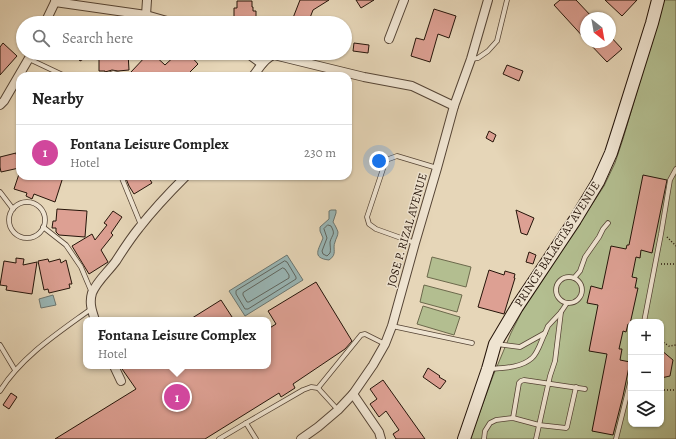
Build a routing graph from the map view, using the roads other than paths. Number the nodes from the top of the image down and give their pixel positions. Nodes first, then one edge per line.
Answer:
1 (147, 0) edge
2 (404, 0) edge
3 (488, 0) edge
4 (507, 0) edge
5 (658, 0) edge
6 (55, 1) edge
7 (146, 15) junction
8 (48, 16) edge
9 (150, 16) edge
10 (389, 39) dead end
11 (470, 59) junction
12 (27, 60) edge
13 (37, 60) edge
14 (257, 60) edge
15 (266, 60) edge
16 (294, 60) edge
17 (262, 64) junction
18 (20, 72) edge
19 (59, 72) edge
20 (256, 72) edge
21 (344, 72) edge
22 (352, 74) edge
23 (16, 78) edge
24 (1, 102) edge
25 (454, 106) junction
26 (438, 168) junction
27 (676, 169) edge
28 (122, 180) edge
29 (182, 180) edge
30 (0, 192) edge
31 (13, 208) junction
32 (608, 223) dead end
33 (141, 226) junction
34 (43, 227) junction
35 (415, 243) junction
36 (574, 278) junction
37 (92, 294) junction
38 (566, 303) junction
39 (91, 309) junction
40 (561, 312) junction
41 (94, 317) edge
42 (645, 319) edge
43 (392, 326) junction
44 (545, 333) junction
45 (0, 344) edge
46 (385, 344) junction
47 (472, 344) dead end
48 (495, 344) junction
49 (115, 369) edge
50 (488, 369) junction
51 (15, 370) junction
52 (121, 381) dead end
53 (549, 383) junction
54 (576, 387) junction
55 (318, 388) junction
56 (585, 388) dead end
57 (0, 391) edge
58 (628, 391) edge
59 (353, 394) junction
60 (338, 410) junction
61 (513, 418) junction
62 (246, 422) junction
63 (539, 425) junction
64 (220, 439) edge
65 (256, 439) edge
66 (301, 439) edge
67 (381, 439) edge
68 (464, 439) edge
69 (484, 439) edge
70 (536, 439) edge
71 (616, 439) edge

1 - 7 street
2 - 10 street
3 - 11 street, JOSE P. RIZAL AVENUE
4 - 11 lane
5 - 48 main road, PRINCE BALAGTAS AVENUE
6 - 7 street
6 - 8 street
7 - 9 street
11 - 25 street, JOSE P. RIZAL AVENUE
12 - 18 street
13 - 19 lane
14 - 17 street
15 - 17 street
16 - 21 street
17 - 20 street
22 - 25 street
23 - 24 street
25 - 26 street, JOSE P. RIZAL AVENUE
26 - 35 street, JOSE P. RIZAL AVENUE
26 - 35 lane
27 - 42 lane
28 - 33 lane
29 - 33 street
30 - 31 lane
31 - 34 lane
31 - 34 lane
32 - 36 lane
33 - 37 street
34 - 37 lane
35 - 43 street, JOSE P. RIZAL AVENUE
36 - 38 lane
36 - 38 lane
37 - 39 street
38 - 40 lane
39 - 41 street
39 - 51 lane
40 - 44 lane
40 - 53 lane
43 - 46 street, JOSE P. RIZAL AVENUE
43 - 47 lane
44 - 48 lane
44 - 50 lane
45 - 51 lane
46 - 55 lane
46 - 59 street, JOSE P. RIZAL AVENUE
48 - 50 main road, PRINCE BALAGTAS AVENUE
49 - 52 street
50 - 68 main road, PRINCE BALAGTAS AVENUE
51 - 57 lane
53 - 54 lane
53 - 61 lane
53 - 63 lane
54 - 56 lane
54 - 63 lane
55 - 60 lane
55 - 62 lane
58 - 71 lane
59 - 60 street, JOSE P. RIZAL AVENUE
59 - 67 street
60 - 66 street, JOSE P. RIZAL AVENUE
61 - 63 lane
61 - 69 lane
62 - 64 lane
62 - 65 lane
63 - 70 lane

